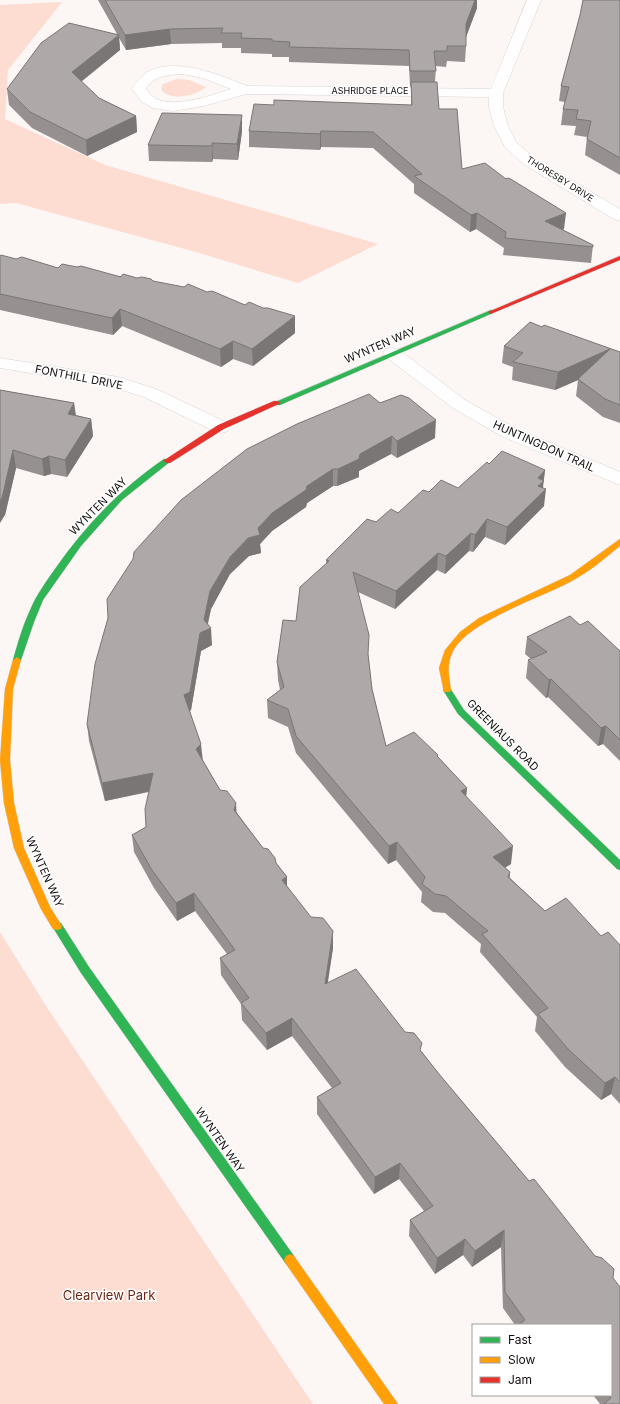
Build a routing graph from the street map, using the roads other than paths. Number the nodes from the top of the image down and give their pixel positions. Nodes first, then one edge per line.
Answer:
1 (534, 0) edge
2 (245, 90) junction
3 (496, 92) junction
4 (620, 216) edge
5 (620, 258) edge
6 (392, 353) junction
7 (0, 362) edge
8 (221, 427) junction
9 (620, 479) edge
10 (620, 542) edge
11 (5, 690) edge
12 (620, 866) edge
13 (392, 1404) edge

1 - 3 street, THORESBY DRIVE
2 - 2 street, ASHRIDGE PLACE
2 - 3 street, ASHRIDGE PLACE
3 - 4 street, THORESBY DRIVE
5 - 6 street, WYNTEN WAY
6 - 8 street, WYNTEN WAY
6 - 9 street, HUNTINGDON TRAIL
7 - 8 street, FONTHILL DRIVE
8 - 11 street, WYNTEN WAY
10 - 12 street, GREENIAUS ROAD
11 - 13 street, WYNTEN WAY

